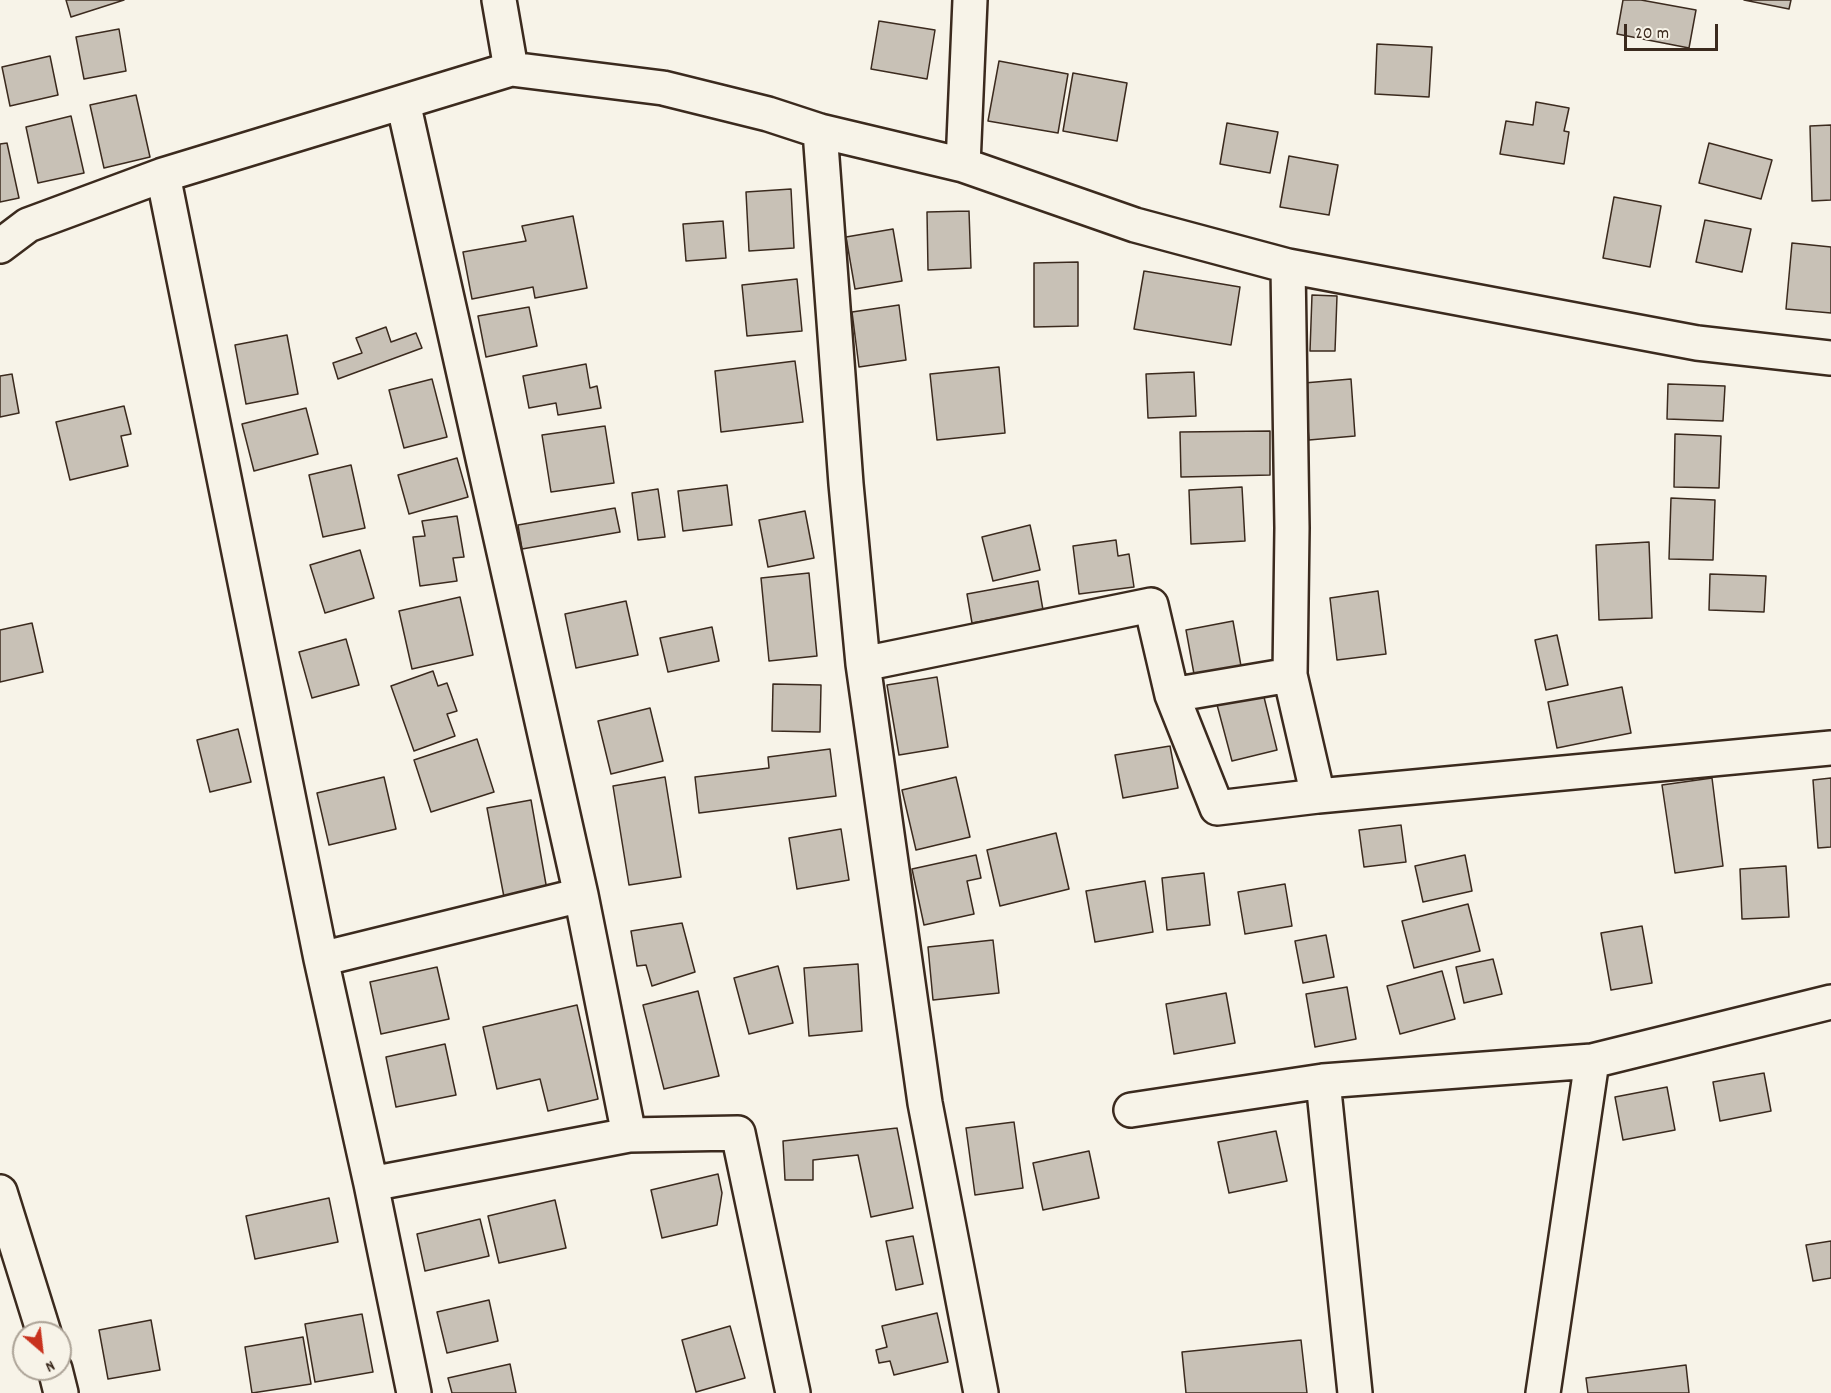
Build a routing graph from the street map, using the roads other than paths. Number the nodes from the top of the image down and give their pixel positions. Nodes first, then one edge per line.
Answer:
1 (499, 0) edge
2 (970, 0) edge
3 (511, 69) junction
4 (403, 102) junction
5 (820, 131) junction
6 (963, 165) junction
7 (163, 176) junction
8 (0, 246) edge
9 (1288, 266) junction
10 (1831, 357) edge
11 (863, 664) junction
12 (1290, 675) junction
13 (1172, 695) junction
14 (1831, 748) edge
15 (1318, 796) junction
16 (581, 895) junction
17 (321, 959) junction
18 (1831, 1002) edge
19 (1592, 1061) junction
20 (1323, 1081) junction
21 (1131, 1110) dead end
22 (629, 1135) junction
23 (371, 1184) junction
24 (0, 1192) edge
25 (40, 1321) edge
26 (414, 1393) edge
27 (793, 1393) edge
28 (981, 1393) edge
29 (1355, 1393) edge
30 (1543, 1393) edge

1 - 3 street
2 - 6 street
3 - 4 street
3 - 5 street
4 - 7 street
4 - 16 street
5 - 6 street
5 - 11 street
6 - 9 street
7 - 8 street
7 - 17 street
9 - 10 street
9 - 12 street
11 - 13 street
11 - 28 street
12 - 13 street
12 - 15 street
13 - 15 street
14 - 15 street
16 - 17 street
16 - 22 street
17 - 23 street
18 - 19 street
19 - 20 street
19 - 30 street
20 - 21 street
20 - 29 street
22 - 23 street
22 - 27 street
23 - 26 street
24 - 25 street

